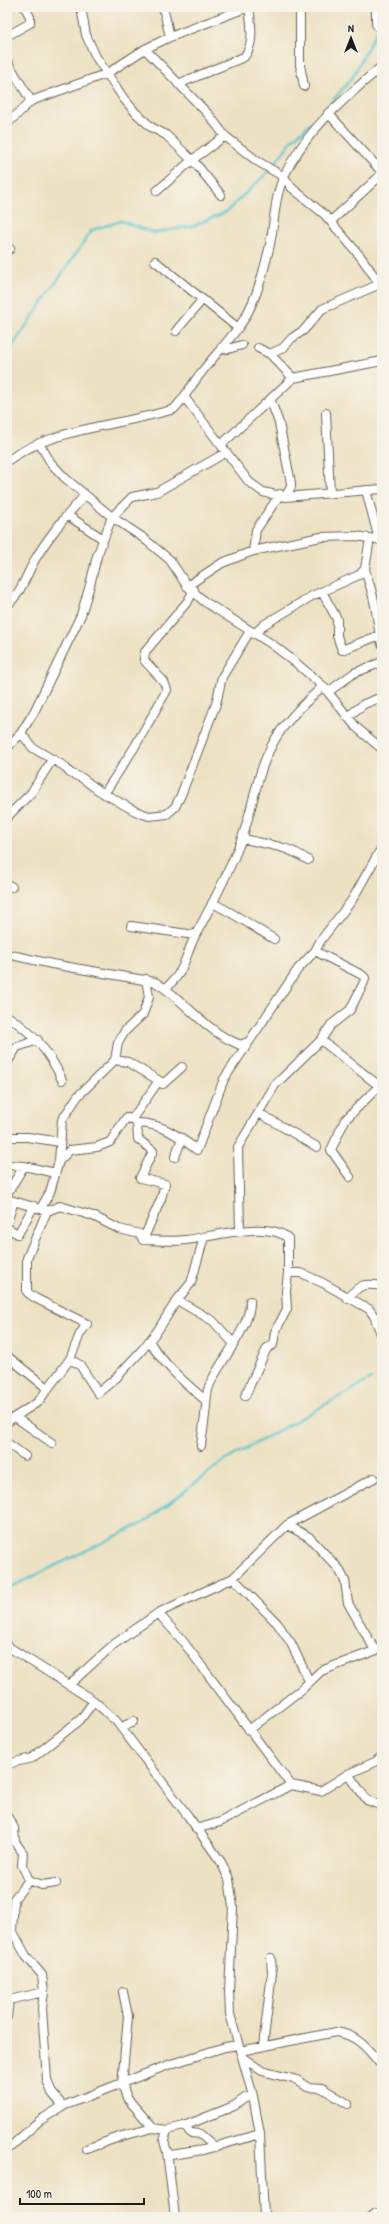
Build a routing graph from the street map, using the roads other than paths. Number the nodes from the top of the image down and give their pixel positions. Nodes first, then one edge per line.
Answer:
1 (24, 7) edge
2 (81, 7) edge
3 (163, 7) edge
4 (248, 7) edge
5 (300, 7) edge
6 (376, 7) edge
7 (382, 32) edge
8 (7, 36) edge
9 (170, 37) junction
10 (145, 49) junction
11 (7, 61) edge
12 (382, 66) edge
13 (9, 71) edge
14 (108, 73) junction
15 (178, 84) junction
16 (304, 86) dead end
17 (31, 101) junction
18 (328, 113) junction
19 (7, 124) edge
20 (225, 136) junction
21 (192, 160) junction
22 (382, 173) edge
23 (284, 177) junction
24 (157, 191) dead end
25 (221, 194) dead end
26 (332, 221) junction
27 (155, 261) dead end
28 (381, 286) edge
29 (202, 300) junction
30 (238, 328) junction
31 (176, 331) dead end
32 (242, 345) dead end
33 (221, 348) junction
34 (258, 348) dead end
35 (270, 354) junction
36 (382, 361) edge
37 (293, 378) junction
38 (185, 398) junction
39 (271, 401) junction
40 (326, 413) dead end
41 (39, 443) junction
42 (223, 449) junction
43 (7, 461) edge
44 (382, 489) edge
45 (366, 490) junction
46 (330, 494) junction
47 (85, 495) junction
48 (282, 496) junction
49 (67, 515) junction
50 (112, 518) junction
51 (104, 539) junction
52 (377, 540) edge
53 (254, 551) junction
54 (365, 569) junction
55 (190, 588) junction
56 (322, 592) junction
57 (7, 605) edge
58 (380, 629) edge
59 (252, 632) junction
60 (382, 644) edge
61 (382, 662) edge
62 (323, 686) junction
63 (328, 692) junction
64 (382, 697) edge
65 (347, 716) junction
66 (21, 733) junction
67 (7, 748) edge
68 (382, 749) edge
69 (52, 760) junction
70 (104, 794) junction
71 (7, 818) edge
72 (242, 838) junction
73 (382, 848) edge
74 (308, 860) dead end
75 (212, 903) junction
76 (131, 926) dead end
77 (195, 935) junction
78 (274, 939) dead end
79 (315, 951) junction
80 (8, 955) edge
81 (146, 979) junction
82 (166, 988) junction
83 (7, 1016) edge
84 (38, 1040) junction
85 (321, 1040) junction
86 (248, 1042) junction
87 (115, 1060) junction
88 (7, 1063) edge
89 (182, 1067) dead end
90 (62, 1080) dead end
91 (163, 1084) junction
92 (380, 1084) edge
93 (259, 1113) junction
94 (134, 1121) junction
95 (7, 1137) edge
96 (182, 1138) junction
97 (60, 1142) junction
98 (317, 1147) dead end
99 (175, 1157) dead end
100 (59, 1161) junction
101 (7, 1165) edge
102 (24, 1166) junction
103 (55, 1173) junction
104 (350, 1177) dead end
105 (7, 1194) edge
106 (11, 1200) edge
107 (41, 1208) junction
108 (7, 1223) edge
109 (7, 1228) edge
110 (240, 1231) junction
111 (204, 1238) junction
112 (143, 1240) junction
113 (288, 1273) junction
114 (382, 1286) edge
115 (347, 1298) junction
116 (176, 1300) junction
117 (250, 1301) dead end
118 (381, 1334) dead end
119 (149, 1341) junction
120 (234, 1344) junction
121 (7, 1356) edge
122 (70, 1359) junction
123 (47, 1388) junction
124 (245, 1396) dead end
125 (205, 1400) junction
126 (15, 1417) junction
127 (7, 1422) edge
128 (7, 1443) edge
129 (52, 1443) dead end
130 (201, 1446) dead end
131 (25, 1456) dead end
132 (374, 1478) dead end
133 (287, 1525) junction
134 (234, 1578) junction
135 (158, 1613) junction
136 (7, 1646) edge
137 (378, 1649) edge
138 (309, 1680) junction
139 (69, 1685) junction
140 (94, 1701) junction
141 (134, 1721) dead end
142 (122, 1727) junction
143 (249, 1730) junction
144 (382, 1756) edge
145 (7, 1764) edge
146 (348, 1774) junction
147 (291, 1785) junction
148 (382, 1806) edge
149 (7, 1816) edge
150 (196, 1829) junction
151 (29, 1880) junction
152 (56, 1883) dead end
153 (271, 1958) dead end
154 (44, 1992) junction
155 (123, 1992) dead end
156 (7, 2017) edge
157 (263, 2046) junction
158 (240, 2051) junction
159 (382, 2066) edge
160 (122, 2084) junction
161 (254, 2096) junction
162 (348, 2104) dead end
163 (63, 2106) junction
164 (184, 2126) junction
165 (153, 2128) junction
166 (167, 2130) junction
167 (260, 2134) junction
168 (215, 2147) junction
169 (7, 2150) edge
170 (86, 2150) dead end
171 (167, 2152) junction
172 (174, 2217) edge
173 (264, 2217) edge

1 - 8 street
2 - 14 street
3 - 9 street
4 - 9 street
4 - 15 street
5 - 16 street
6 - 7 street
9 - 10 street
10 - 14 street
10 - 15 street
11 - 13 street
12 - 18 street
13 - 17 street
14 - 17 street
14 - 21 street
15 - 20 street
17 - 19 street
18 - 22 street
18 - 23 street
20 - 21 street
20 - 23 street
21 - 24 street
21 - 25 street
22 - 26 street
23 - 26 street
23 - 30 street
26 - 28 street
27 - 29 street
28 - 35 street
29 - 30 street
29 - 31 street
30 - 33 street
32 - 33 street
33 - 38 street
34 - 35 street
35 - 37 street
36 - 37 street
37 - 39 street
38 - 41 street
38 - 42 street
39 - 42 street
39 - 48 street
40 - 46 street
41 - 43 street
41 - 47 street
42 - 48 street
42 - 50 street
44 - 45 street
45 - 46 street
45 - 52 street
46 - 48 street
47 - 49 street
47 - 50 street
48 - 53 street
49 - 51 street
49 - 57 street
50 - 51 street
50 - 55 street
51 - 66 street
52 - 53 street
52 - 54 street
53 - 55 street
54 - 56 street
54 - 58 street
55 - 59 street
55 - 70 street
56 - 58 street
56 - 59 street
58 - 60 street
59 - 62 street
59 - 70 street
61 - 63 street
62 - 63 street
62 - 72 street
63 - 65 street
64 - 65 street
65 - 68 street
66 - 67 street
66 - 69 street
69 - 70 street
69 - 71 street
72 - 74 street
72 - 75 street
73 - 79 street
75 - 77 street
75 - 78 street
76 - 77 street
77 - 82 street
79 - 85 street
79 - 86 street
80 - 81 street
81 - 82 street
81 - 87 street
82 - 86 street
83 - 84 street
84 - 88 street
84 - 90 street
85 - 92 street
85 - 93 street
86 - 96 street
87 - 91 street
87 - 97 street
89 - 91 street
91 - 94 street
92 - 104 street
93 - 98 street
93 - 110 street
94 - 96 street
94 - 100 street
94 - 112 street
95 - 97 street
96 - 99 street
97 - 100 street
100 - 103 street
101 - 102 street
102 - 103 street
102 - 105 street
103 - 107 street
106 - 107 street
106 - 108 street
107 - 109 street
107 - 112 street
107 - 122 street
110 - 111 street
110 - 113 street
111 - 112 street
111 - 116 street
113 - 115 street
113 - 124 street
114 - 115 street
115 - 118 street
116 - 119 street
116 - 120 street
117 - 120 street
119 - 122 street
119 - 125 street
120 - 125 street
121 - 123 street
122 - 123 street
123 - 126 street
125 - 130 street
126 - 127 street
126 - 129 street
128 - 131 street
132 - 133 street
133 - 134 street
133 - 137 street
134 - 135 street
134 - 138 street
135 - 139 street
135 - 143 street
136 - 139 street
137 - 138 street
138 - 143 street
139 - 140 street
140 - 142 street
140 - 145 street
141 - 142 street
142 - 150 street
143 - 147 street
144 - 146 street
146 - 147 street
146 - 148 street
147 - 150 street
149 - 151 street
150 - 158 street
151 - 152 street
151 - 154 street
153 - 157 street
154 - 156 street
154 - 163 street
155 - 160 street
157 - 158 street
157 - 159 street
158 - 160 street
158 - 161 street
158 - 162 street
160 - 163 street
160 - 165 street
161 - 164 street
161 - 167 street
163 - 169 street
164 - 166 street
164 - 168 street
165 - 166 street
165 - 170 street
166 - 171 street
167 - 168 street
167 - 173 street
168 - 171 street
171 - 172 street

